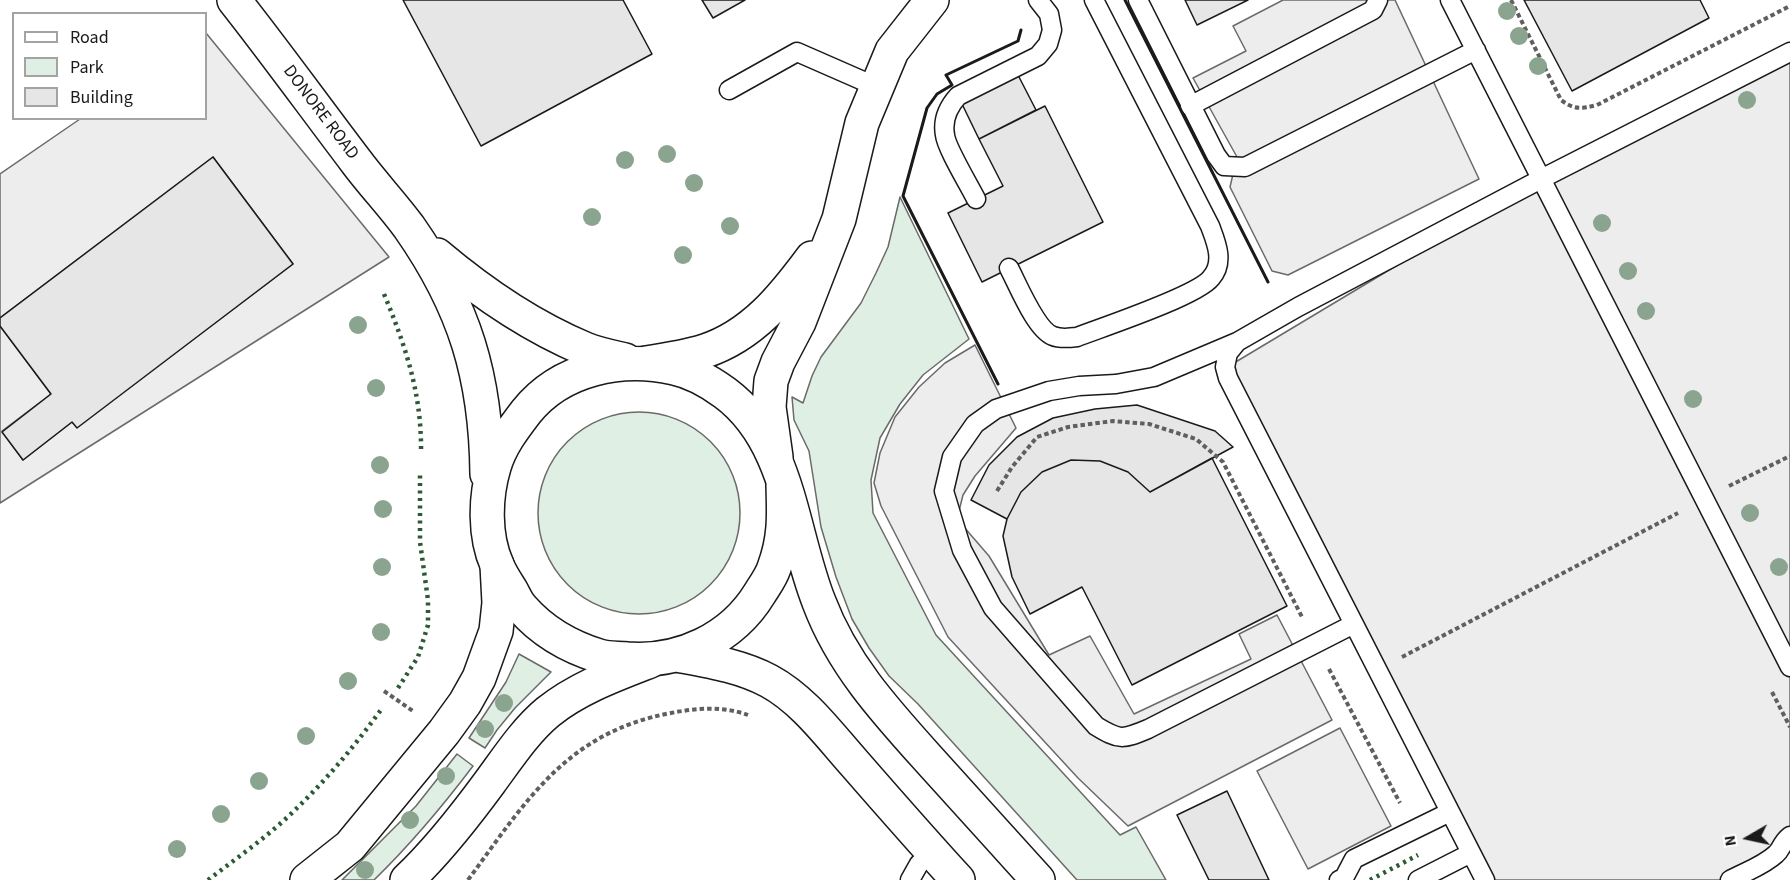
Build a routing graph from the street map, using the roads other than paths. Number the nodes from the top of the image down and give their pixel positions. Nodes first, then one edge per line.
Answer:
1 (234, 0) edge
2 (932, 0) edge
3 (1038, 0) edge
4 (1094, 0) edge
5 (1138, 0) edge
6 (1378, 0) edge
7 (1450, 0) edge
8 (1476, 50) junction
9 (1790, 52) edge
10 (877, 87) junction
11 (729, 90) dead end
12 (1190, 106) junction
13 (1541, 179) junction
14 (976, 199) dead end
15 (839, 219) junction
16 (408, 226) junction
17 (1009, 268) dead end
18 (1238, 342) junction
19 (639, 362) junction
20 (779, 471) junction
21 (488, 503) junction
22 (497, 565) junction
23 (1354, 624) junction
24 (663, 658) junction
25 (1790, 667) edge
26 (1450, 812) junction
27 (1790, 836) edge
28 (932, 851) junction
29 (1471, 853) junction
30 (307, 880) edge
31 (407, 880) edge
32 (910, 880) edge
33 (958, 880) edge
34 (1038, 880) edge
35 (1339, 880) edge
36 (1420, 880) edge
37 (1485, 880) edge
38 (1730, 880) edge

1 - 16 street, DONORE ROAD
2 - 10 street
3 - 14 lane
4 - 17 lane
5 - 12 lane
6 - 12 lane
7 - 8 lane
8 - 12 lane
8 - 13 lane
9 - 13 lane
10 - 11 lane
10 - 15 street
13 - 18 lane
13 - 25 lane
15 - 19 street
15 - 20 street
16 - 19 street, DONORE ROAD
16 - 21 street, DONORE ROAD
18 - 23 lane
18 - 23 lane
19 - 20 street, DONORE ROAD
19 - 21 street
20 - 24 street
20 - 34 street
21 - 22 street
22 - 24 street
22 - 30 street
23 - 26 lane
24 - 28 street
24 - 31 street
26 - 29 lane
26 - 35 lane
27 - 38 lane
28 - 32 lane
28 - 33 street
29 - 36 lane
29 - 37 lane

